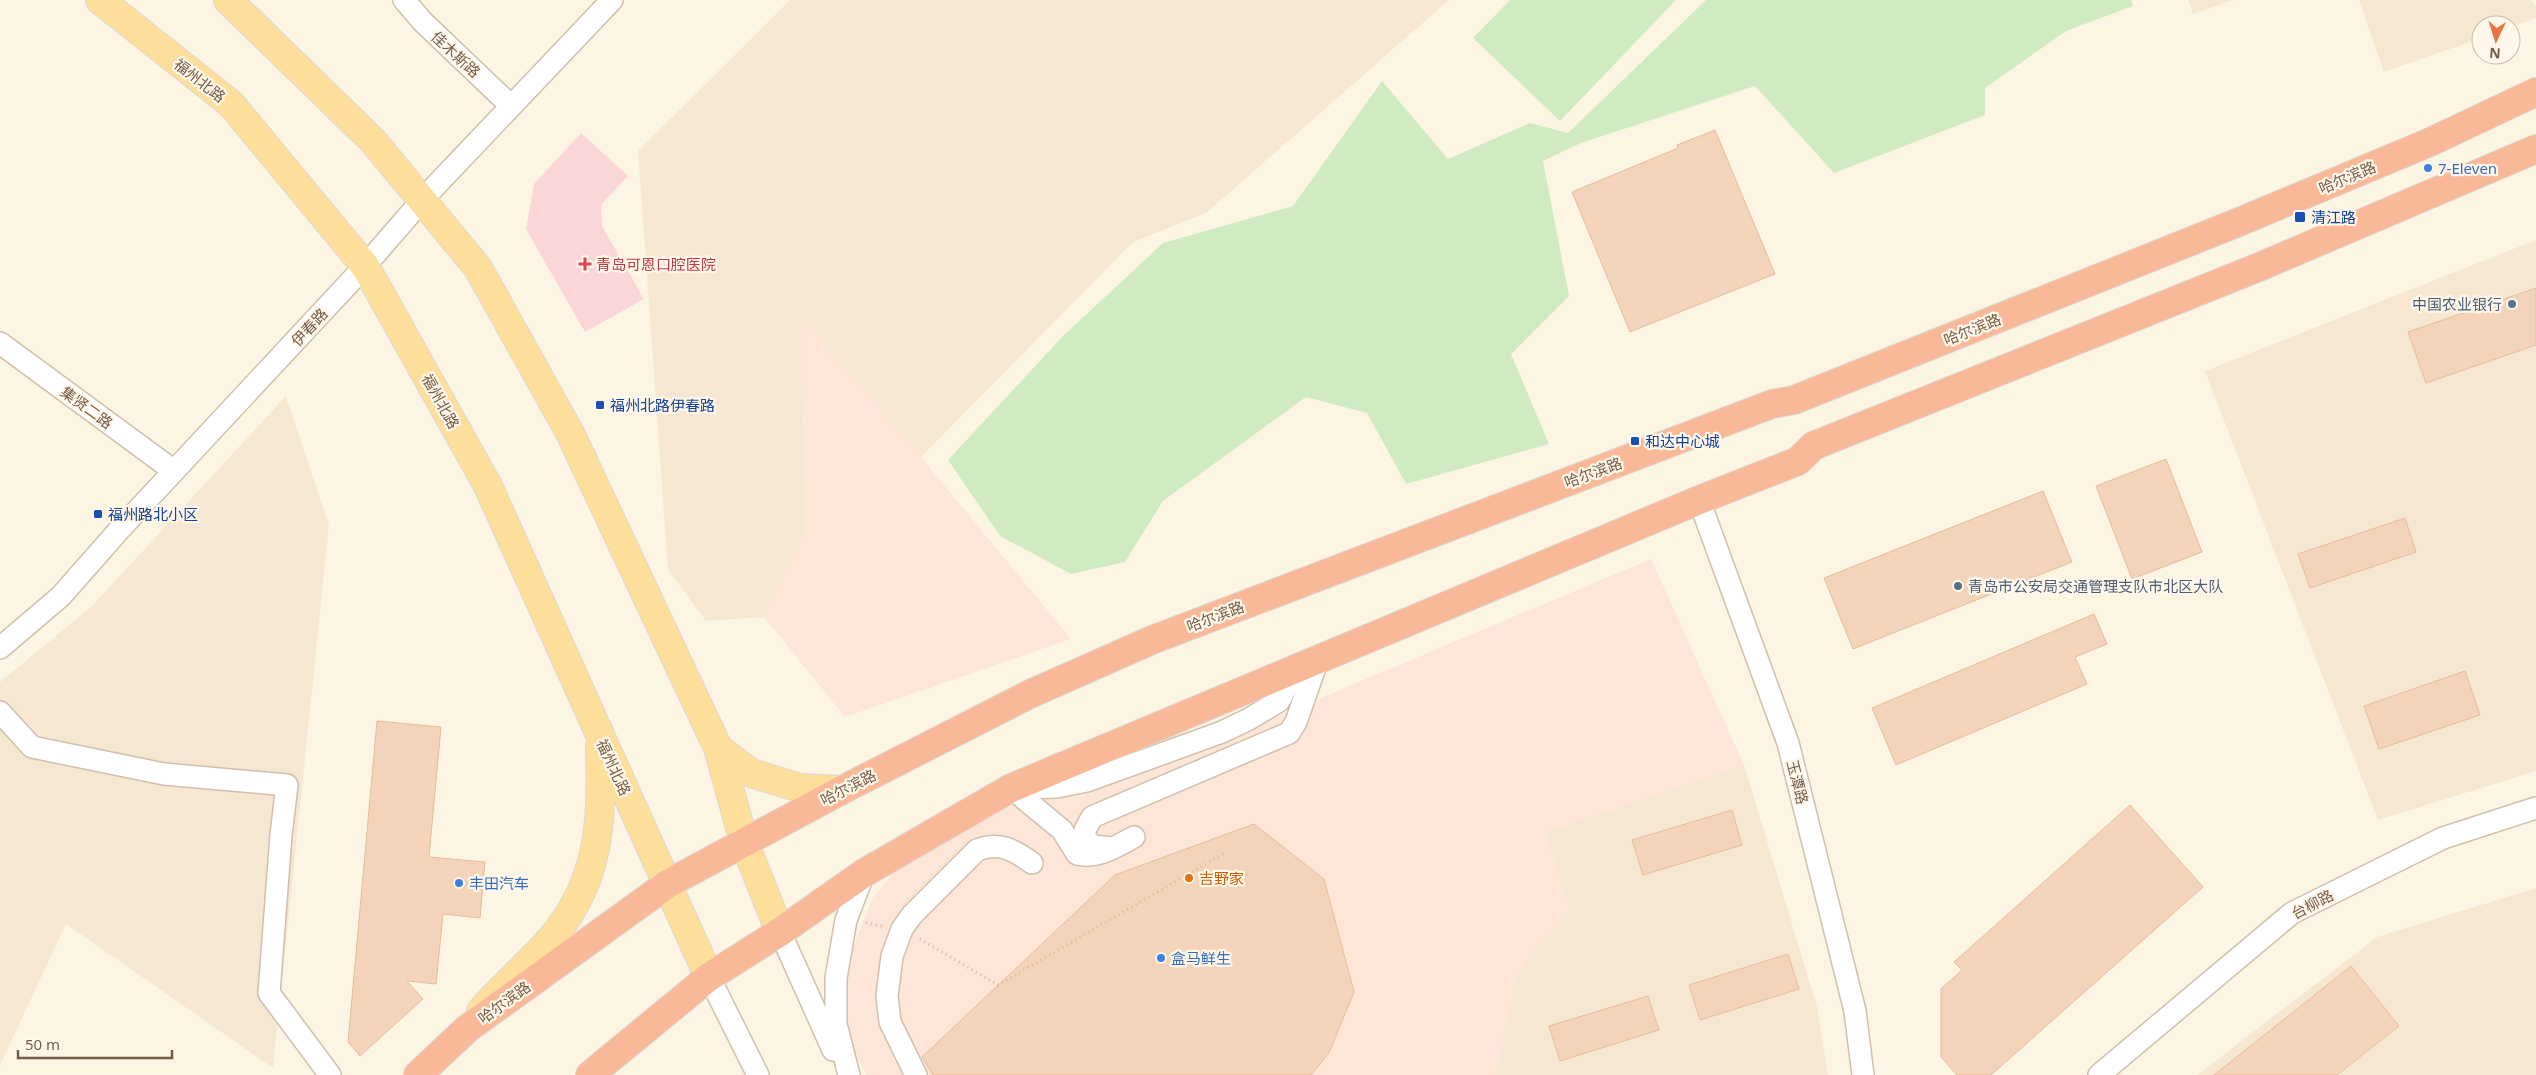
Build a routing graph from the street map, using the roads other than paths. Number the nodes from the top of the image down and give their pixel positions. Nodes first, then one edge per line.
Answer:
1 (100, 0) edge
2 (228, 0) edge
3 (404, 0) edge
4 (612, 0) edge
5 (2536, 92) edge
6 (511, 106) junction
7 (2536, 148) edge
8 (423, 198) junction
9 (366, 266) junction
10 (0, 343) edge
11 (174, 471) junction
12 (1699, 500) junction
13 (0, 648) edge
14 (1307, 663) junction
15 (0, 712) edge
16 (600, 738) junction
17 (718, 748) junction
18 (1011, 788) junction
19 (842, 790) junction
20 (2536, 808) edge
21 (1134, 837) dead end
22 (744, 842) junction
23 (1112, 848) junction
24 (1032, 863) dead end
25 (864, 874) junction
26 (669, 883) junction
27 (780, 932) junction
28 (709, 977) junction
29 (468, 1028) junction
30 (330, 1075) edge
31 (418, 1075) edge
32 (590, 1075) edge
33 (758, 1075) edge
34 (844, 1075) edge
35 (849, 1075) edge
36 (916, 1075) edge
37 (1863, 1075) edge
38 (2099, 1075) edge

1 - 9 main road, 福州北路
2 - 8 main road
3 - 6 street, 佳木斯路
4 - 6 street, 伊春路
5 - 19 highway, 哈尔滨路
6 - 8 street, 伊春路
7 - 12 highway
8 - 9 street, 伊春路
8 - 17 main road
9 - 11 street, 伊春路
9 - 16 main road, 福州北路
10 - 11 street, 集贤二路
11 - 13 street, 伊春路
12 - 14 highway
12 - 37 street, 玉潭路
14 - 18 highway
14 - 23 street
15 - 30 street
16 - 26 main road, 福州北路
16 - 29 main road
17 - 19 main road
17 - 22 main road
18 - 23 street
18 - 25 highway
19 - 22 highway, 哈尔滨路
20 - 38 street, 台柳路
21 - 23 street
22 - 26 highway, 哈尔滨路
22 - 27 main road
24 - 36 street
25 - 27 highway
25 - 35 street
26 - 28 main road, 福州北路
26 - 29 highway, 哈尔滨路
27 - 28 highway
27 - 34 street
28 - 32 highway
28 - 33 street
29 - 31 highway, 哈尔滨路

